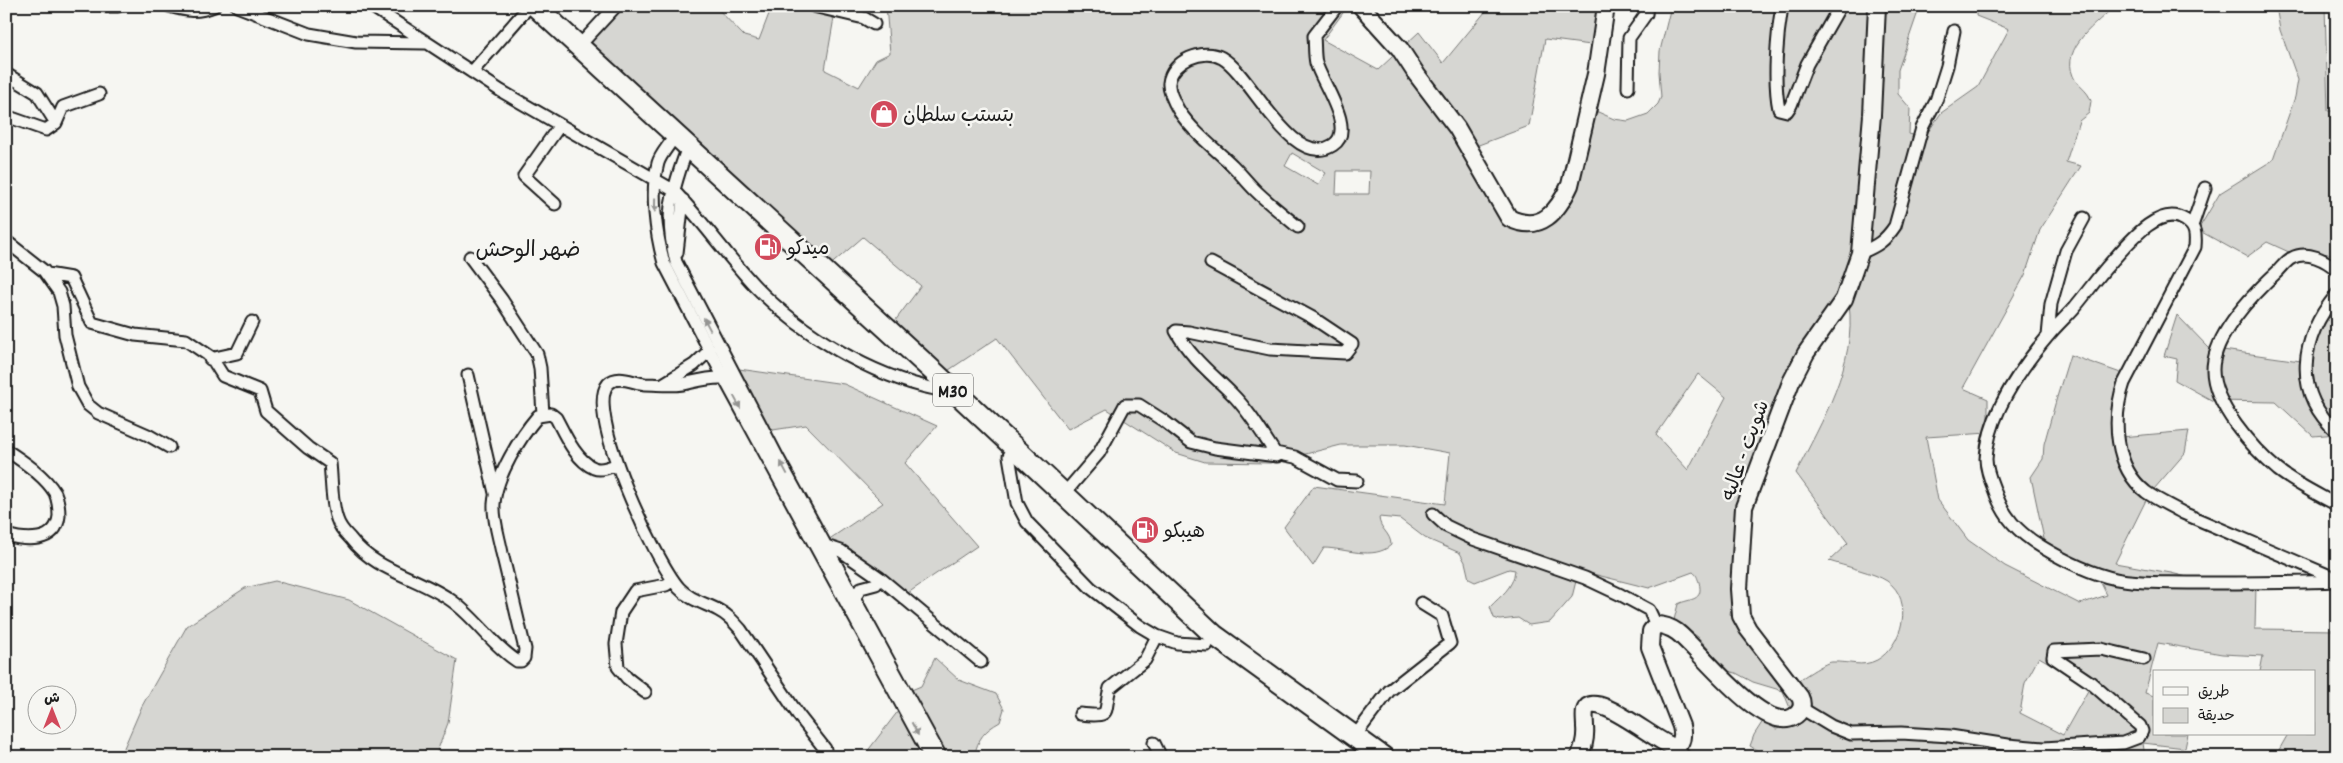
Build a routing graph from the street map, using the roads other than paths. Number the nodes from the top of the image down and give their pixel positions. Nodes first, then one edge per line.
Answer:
1 (104, 6) edge
2 (118, 6) edge
3 (169, 6) edge
4 (214, 6) edge
5 (237, 6) edge
6 (371, 6) edge
7 (616, 6) edge
8 (813, 6) edge
9 (1338, 6) edge
10 (1361, 6) edge
11 (1606, 6) edge
12 (1647, 6) edge
13 (1782, 6) edge
14 (1840, 6) edge
15 (1877, 6) edge
16 (526, 8) edge
17 (874, 24) dead end
18 (1954, 31) dead end
19 (425, 43) junction
20 (579, 46) junction
21 (472, 72) junction
22 (6, 74) edge
23 (1628, 88) dead end
24 (99, 94) dead end
25 (6, 116) edge
26 (56, 123) junction
27 (560, 125) junction
28 (678, 149) junction
29 (656, 180) junction
30 (2205, 188) dead end
31 (672, 190) junction
32 (683, 200) junction
33 (555, 204) dead end
34 (2084, 218) dead end
35 (2192, 226) junction
36 (1298, 227) dead end
37 (6, 241) edge
38 (1860, 253) junction
39 (470, 256) dead end
40 (676, 262) junction
41 (1211, 263) dead end
42 (2337, 270) edge
43 (47, 274) junction
44 (2337, 294) edge
45 (252, 322) dead end
46 (2048, 336) junction
47 (710, 350) junction
48 (211, 359) junction
49 (468, 375) dead end
50 (724, 378) junction
51 (663, 384) junction
52 (935, 389) junction
53 (543, 414) junction
54 (2337, 432) edge
55 (169, 447) dead end
56 (6, 450) edge
57 (1275, 453) junction
58 (1009, 456) junction
59 (617, 464) junction
60 (1357, 481) dead end
61 (1064, 494) junction
62 (496, 495) junction
63 (2337, 505) edge
64 (1433, 514) dead end
65 (6, 535) edge
66 (1104, 539) junction
67 (823, 549) junction
68 (673, 580) junction
69 (2337, 580) edge
70 (876, 584) junction
71 (855, 597) junction
72 (1421, 603) dead end
73 (909, 604) junction
74 (1656, 625) junction
75 (1157, 636) junction
76 (1207, 644) junction
77 (2144, 659) dead end
78 (981, 662) dead end
79 (645, 692) dead end
80 (1801, 708) junction
81 (1080, 714) dead end
82 (1330, 725) junction
83 (1355, 736) junction
84 (1154, 743) dead end
85 (825, 749) dead end
86 (1680, 752) edge
87 (930, 757) edge
88 (941, 757) edge
89 (1160, 757) edge
90 (1365, 757) edge
91 (1383, 757) edge
92 (1579, 757) edge

1 - 2 street
3 - 4 street
5 - 19 street
6 - 19 street
7 - 20 street
8 - 17 street
9 - 36 street
10 - 11 street
12 - 23 street
13 - 14 street
15 - 38 street, شويت - عاليه
16 - 20 highway, M30
16 - 21 street
16 - 28 highway, M30
18 - 38 street
19 - 21 street
20 - 61 highway, M30
21 - 27 street
22 - 26 street
24 - 26 street
25 - 26 street
27 - 29 street
27 - 33 street
28 - 29 street
28 - 31 street
28 - 52 highway, M30
29 - 31 street
29 -> 47 street
30 - 35 street
31 - 32 street
31 - 40 street
32 - 40 street
32 - 52 street
34 - 46 street
35 - 46 street
35 - 69 street
37 - 43 street
38 - 80 street, شويت - عاليه
39 - 53 street
67 -> 40 street
41 - 57 street
42 - 63 street
43 - 48 street
43 - 55 street
44 - 54 street
45 - 48 street
46 - 69 street
47 - 50 street
47 - 51 street
48 - 62 street
49 - 62 street
50 - 51 street
50 -> 67 street
51 - 59 street
52 - 58 highway, M30
53 - 59 street
53 - 62 street
56 - 65 street
57 - 60 street
57 - 61 street
58 - 66 highway, M30
58 - 75 street
59 - 68 street
61 - 66 highway, M30
64 - 74 street
66 - 76 highway, M30
66 - 82 highway, M30
67 - 70 street
67 - 71 street
67 - 73 street
67 -> 87 street
68 - 79 street
68 - 85 street
70 - 71 street
70 - 73 street
71 - 88 street
72 - 83 street
73 - 78 street
74 - 80 street
74 - 86 street
75 - 76 street
75 - 81 street
76 - 82 highway, M30
77 - 80 street
82 - 83 highway, M30
82 - 90 highway, M30
83 - 91 highway, M30
84 - 89 street
86 - 92 street

